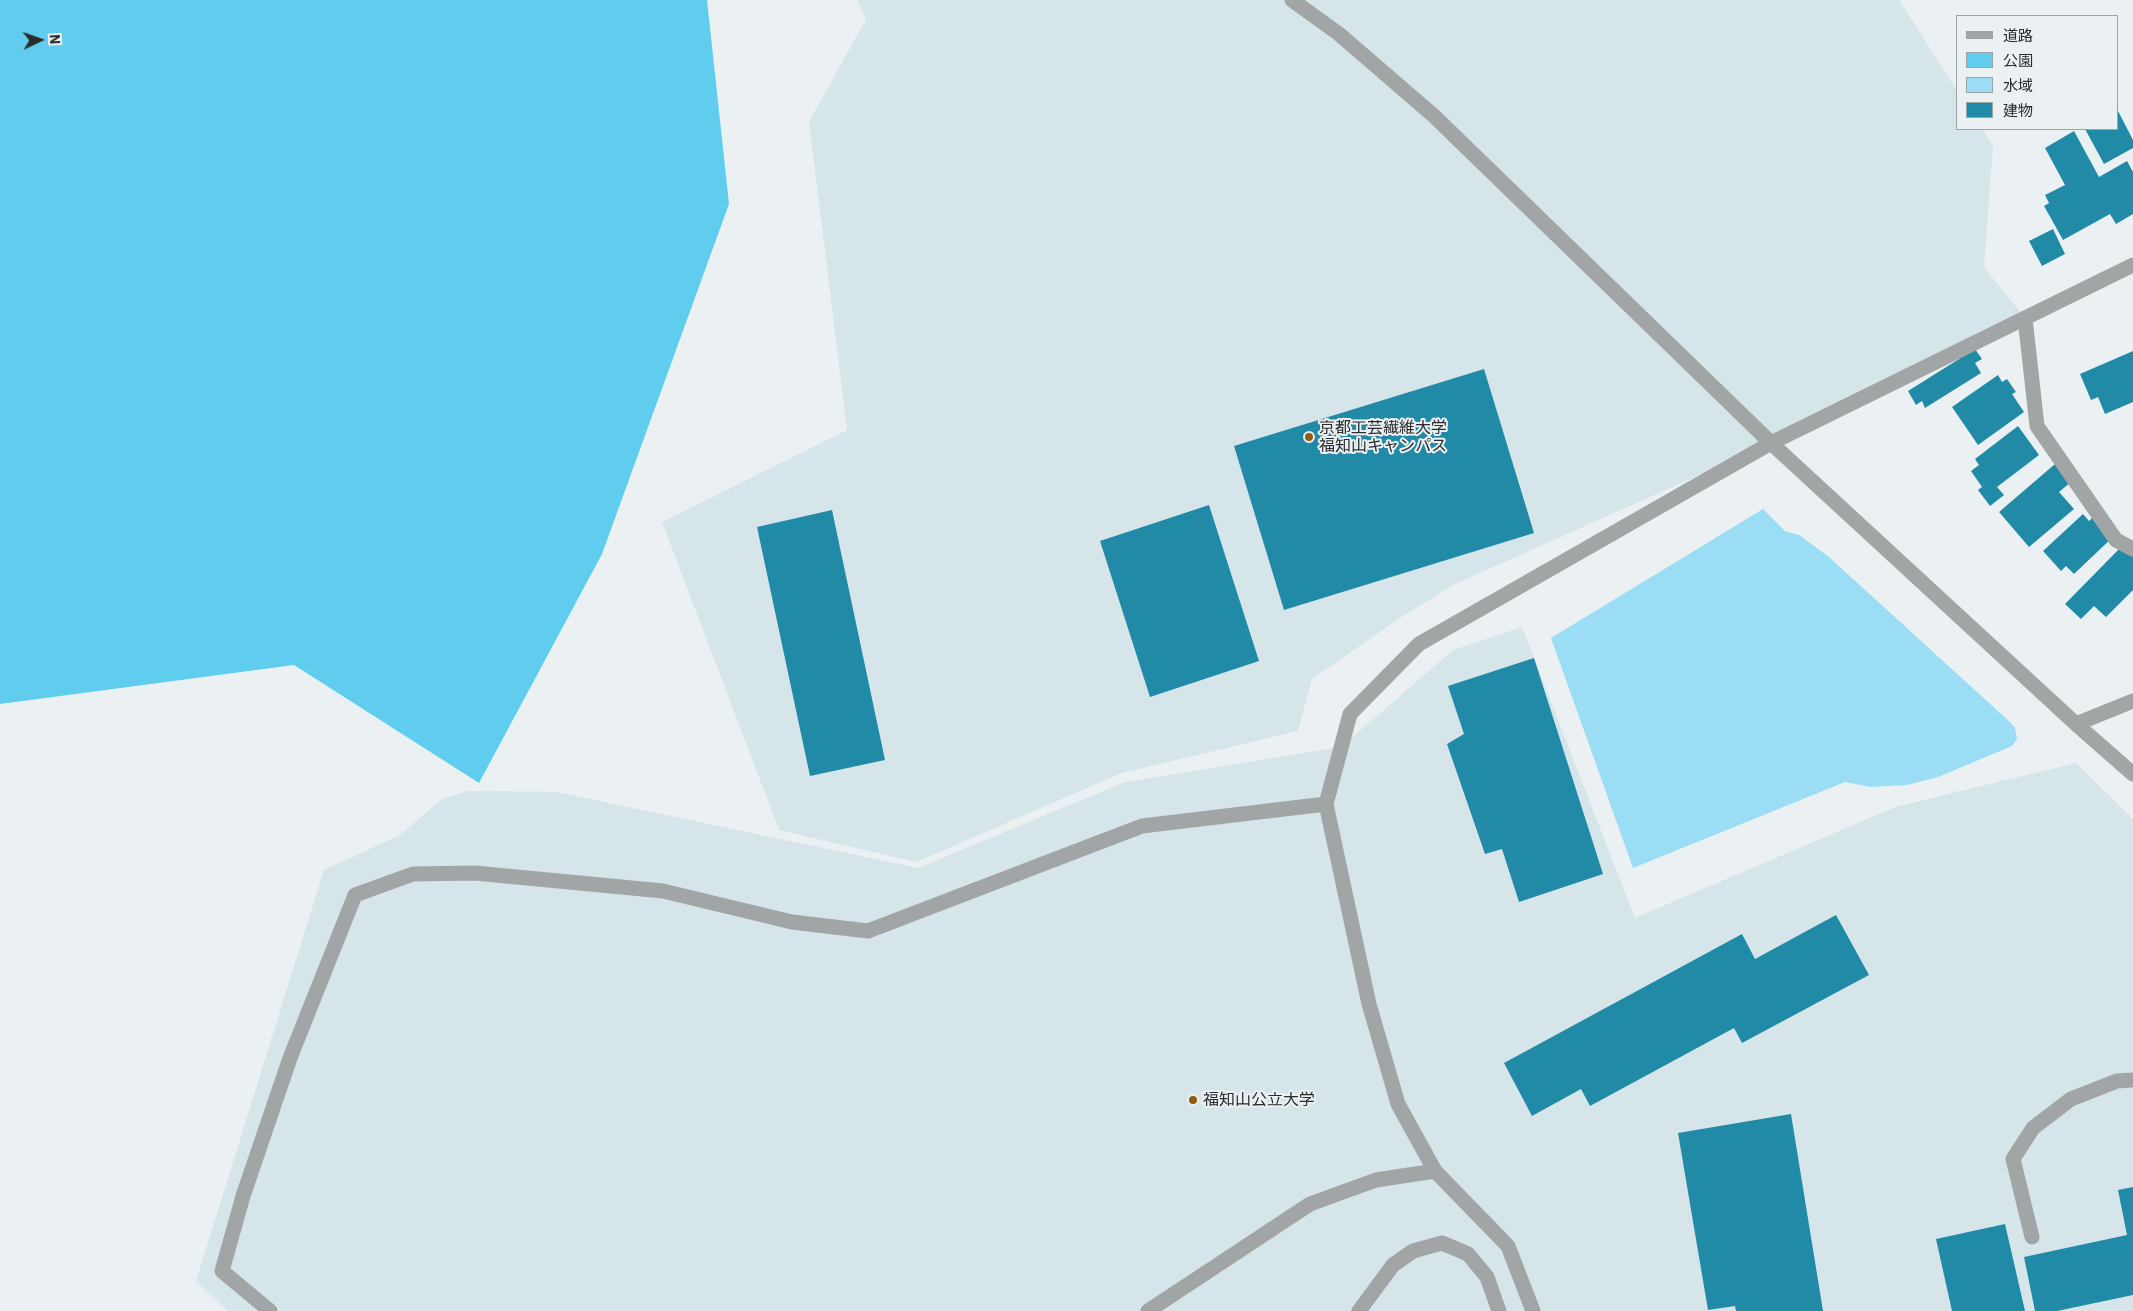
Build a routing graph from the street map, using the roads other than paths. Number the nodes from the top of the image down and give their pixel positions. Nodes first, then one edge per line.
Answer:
1 (1292, 0) edge
2 (2133, 264) edge
3 (2025, 318) junction
4 (1771, 443) junction
5 (2133, 549) edge
6 (2133, 701) edge
7 (2076, 724) junction
8 (2133, 774) edge
9 (1326, 804) junction
10 (2133, 1080) edge
11 (1435, 1171) junction
12 (2032, 1237) dead end
13 (270, 1311) edge
14 (1148, 1311) edge
15 (1359, 1311) edge
16 (1499, 1311) edge
17 (1533, 1311) edge

1 - 4 street
2 - 3 street
3 - 4 street
3 - 5 street
4 - 7 street
4 - 9 street
6 - 7 street
7 - 8 street
9 - 11 street
9 - 13 street
10 - 12 street
11 - 14 street
11 - 17 street
15 - 16 street

